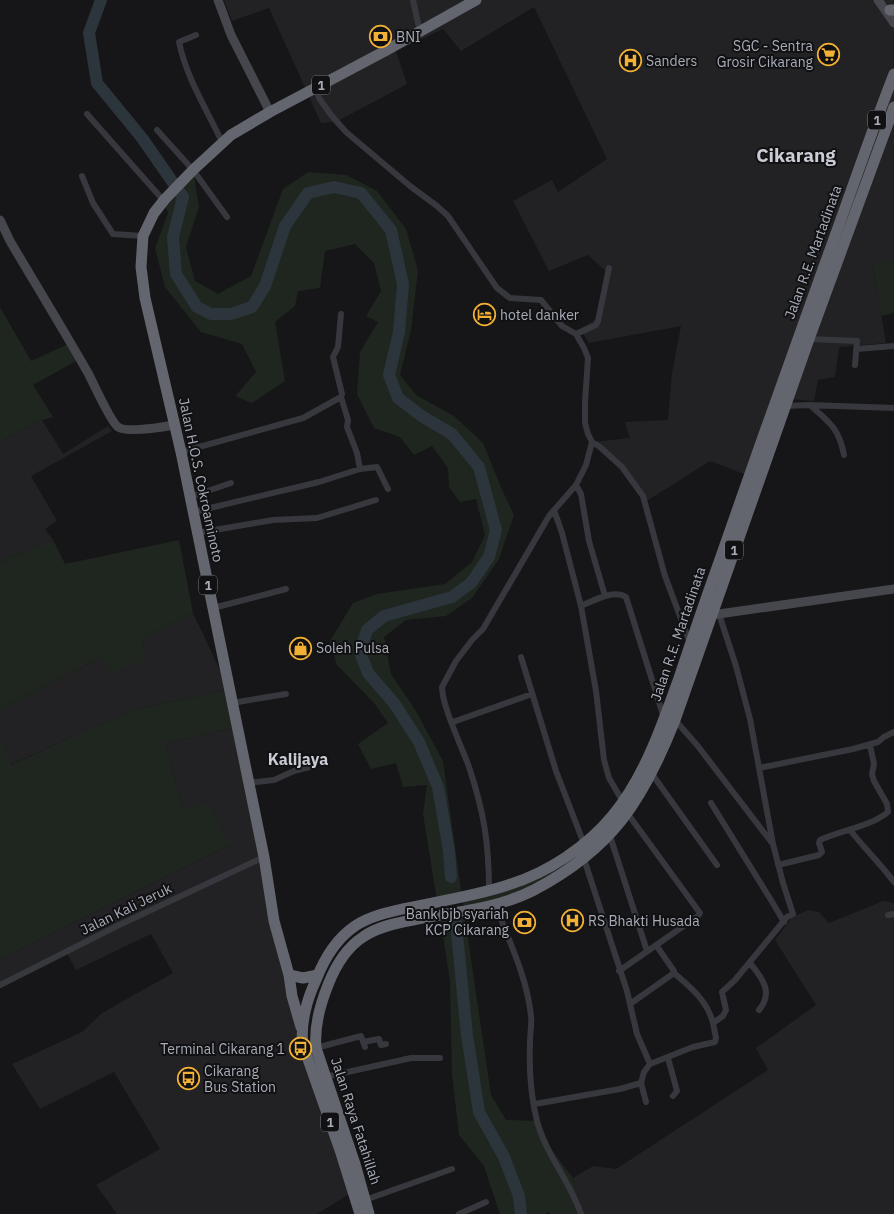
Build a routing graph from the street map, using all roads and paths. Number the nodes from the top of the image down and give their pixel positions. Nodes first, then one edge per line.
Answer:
1 (218, 0) edge
2 (413, 0) edge
3 (476, 0) edge
4 (878, 0) edge
5 (884, 0) edge
6 (893, 12) edge
7 (894, 23) edge
8 (420, 32) junction
9 (178, 33) dead end
10 (196, 35) dead end
11 (180, 42) junction
12 (894, 74) edge
13 (316, 88) junction
14 (894, 107) edge
15 (270, 112) junction
16 (87, 114) dead end
17 (157, 130) dead end
18 (222, 142) junction
19 (192, 171) junction
20 (82, 176) dead end
21 (164, 200) junction
22 (227, 217) dead end
23 (0, 220) edge
24 (143, 236) junction
25 (609, 268) dead end
26 (341, 314) dead end
27 (576, 334) junction
28 (809, 339) junction
29 (894, 346) edge
30 (857, 348) junction
31 (855, 366) dead end
32 (342, 397) junction
33 (810, 405) junction
34 (785, 406) junction
35 (894, 408) edge
36 (175, 426) junction
37 (592, 442) junction
38 (181, 452) junction
39 (844, 455) dead end
40 (360, 469) junction
41 (231, 483) dead end
42 (576, 485) junction
43 (388, 489) dead end
44 (190, 497) junction
45 (376, 500) dead end
46 (554, 510) junction
47 (193, 512) junction
48 (198, 533) junction
49 (286, 589) dead end
50 (894, 589) edge
51 (606, 596) junction
52 (581, 606) junction
53 (213, 608) junction
54 (715, 615) junction
55 (690, 644) junction
56 (521, 657) dead end
57 (286, 694) dead end
58 (532, 694) junction
59 (232, 703) junction
60 (670, 719) junction
61 (452, 722) junction
62 (894, 732) edge
63 (870, 745) junction
64 (313, 766) dead end
65 (759, 768) junction
66 (652, 774) junction
67 (248, 783) junction
68 (623, 802) junction
69 (711, 803) dead end
70 (628, 814) junction
71 (850, 830) junction
72 (610, 836) junction
73 (584, 844) junction
74 (773, 844) junction
75 (264, 858) junction
76 (584, 859) junction
77 (718, 865) dead end
78 (778, 865) junction
79 (894, 882) edge
80 (489, 891) junction
81 (496, 904) junction
82 (418, 906) junction
83 (398, 910) junction
84 (422, 918) junction
85 (401, 922) junction
86 (784, 922) junction
87 (656, 945) junction
88 (647, 951) junction
89 (750, 963) junction
90 (619, 971) junction
91 (674, 973) junction
92 (289, 975) junction
93 (318, 975) junction
94 (0, 985) edge
95 (630, 1004) junction
96 (759, 1010) dead end
97 (713, 1023) junction
98 (302, 1029) junction
99 (316, 1043) junction
100 (386, 1044) dead end
101 (440, 1058) dead end
102 (668, 1058) junction
103 (650, 1064) junction
104 (325, 1077) junction
105 (641, 1083) junction
106 (673, 1096) dead end
107 (646, 1102) dead end
108 (534, 1104) junction
109 (452, 1170) dead end
110 (365, 1200) junction
111 (486, 1202) dead end
112 (360, 1214) edge
113 (369, 1214) edge
114 (459, 1214) edge
115 (581, 1214) edge

1 - 15 main road
2 - 8 street
3 - 8 highway, 1
4 - 7 main road
5 - 6 main road
8 - 13 highway, 1
9 - 11 street
10 - 11 street
11 - 18 street
12 - 55 highway, Jalan R.E. Martadinata / 1
13 - 15 highway, 1
13 - 27 street
14 - 28 highway, Jalan R.E. Martadinata / 1
15 - 18 highway, 1
16 - 21 street
17 - 19 street
18 - 19 highway, 1
19 - 21 highway, 1
19 - 22 street
20 - 24 street
21 - 24 highway, Jalan H.O.S. Cokroaminoto / 1
23 - 36 main road
24 - 36 highway, Jalan H.O.S. Cokroaminoto / 1
25 - 27 street
26 - 32 street
27 - 37 street
28 - 30 street
28 - 34 highway, Jalan R.E. Martadinata / 1
29 - 30 street
30 - 31 street
32 - 38 street
32 - 40 street
33 - 34 street
33 - 35 street
33 - 39 street
34 - 54 highway, Jalan R.E. Martadinata / 1
36 - 38 highway, Jalan H.O.S. Cokroaminoto / 1
37 - 42 street
37 - 55 street
38 - 44 highway, Jalan H.O.S. Cokroaminoto / 1
40 - 43 street
40 - 47 street
41 - 44 street
42 - 46 street
42 - 51 street
44 - 47 highway, Jalan H.O.S. Cokroaminoto / 1
45 - 48 street
46 - 52 street
46 - 61 street
47 - 48 highway, Jalan H.O.S. Cokroaminoto / 1
48 - 53 highway, Jalan H.O.S. Cokroaminoto / 1
49 - 53 street
50 - 54 main road
51 - 52 street
51 - 60 street
52 - 68 street
53 - 59 highway, Jalan H.O.S. Cokroaminoto / 1
54 - 60 highway, Jalan R.E. Martadinata / 1
54 - 65 street
55 - 60 highway, Jalan R.E. Martadinata / 1
56 - 58 street
57 - 59 street
58 - 61 street
58 - 73 street
59 - 67 highway, Jalan H.O.S. Cokroaminoto / 1
60 - 66 highway, Jalan R.E. Martadinata / 1
60 - 68 highway, Jalan R.E. Martadinata / 1
60 - 74 street
61 - 80 street
62 - 63 street
63 - 65 street
63 - 71 street
64 - 67 street
65 - 74 street
66 - 70 highway, Jalan R.E. Martadinata / 1
66 - 77 street
67 - 75 highway, Jalan H.O.S. Cokroaminoto / 1
68 - 73 highway, Jalan R.E. Martadinata / 1
69 - 86 street
70 - 72 highway, Jalan R.E. Martadinata / 1
70 - 87 street
71 - 78 street
71 - 79 street
72 - 76 highway, Jalan R.E. Martadinata / 1
72 - 88 street
73 - 80 highway, Jalan R.E. Martadinata / 1
74 - 78 street
75 - 92 highway, Jalan H.O.S. Cokroaminoto / 1
75 - 94 street, Jalan Kali Jeruk
76 - 81 highway, Jalan R.E. Martadinata / 1
76 - 90 street
78 - 86 street
80 - 82 highway, Jalan R.E. Martadinata / 1
81 - 84 highway, Jalan R.E. Martadinata / 1
81 - 108 street
82 - 83 highway, Jalan R.E. Martadinata / 1
82 - 84 highway
83 - 85 highway
83 - 93 highway, Jalan R.E. Martadinata / 1
84 - 85 highway, Jalan R.E. Martadinata / 1
85 - 99 highway, Jalan R.E. Martadinata / 1
86 - 89 street
87 - 88 street
87 - 91 street
88 - 90 street
89 - 96 street
89 - 97 street
90 - 95 street
91 - 95 street
91 - 97 street
92 - 93 highway
92 - 98 highway, Jalan H.O.S. Cokroaminoto / 1
93 - 98 highway, Jalan R.E. Martadinata / 1
95 - 103 street
97 - 102 street
98 - 112 highway, Jalan Raya Fatahillah / 1
99 - 100 street
99 - 104 highway, Jalan Raya Fatahillah / 1
101 - 104 street
102 - 103 street
102 - 106 street
103 - 105 street
104 - 110 highway, Jalan Raya Fatahillah / 1
105 - 107 street
105 - 108 street
108 - 115 street
109 - 110 street
110 - 113 highway, Jalan Raya Fatahillah / 1
111 - 114 street

